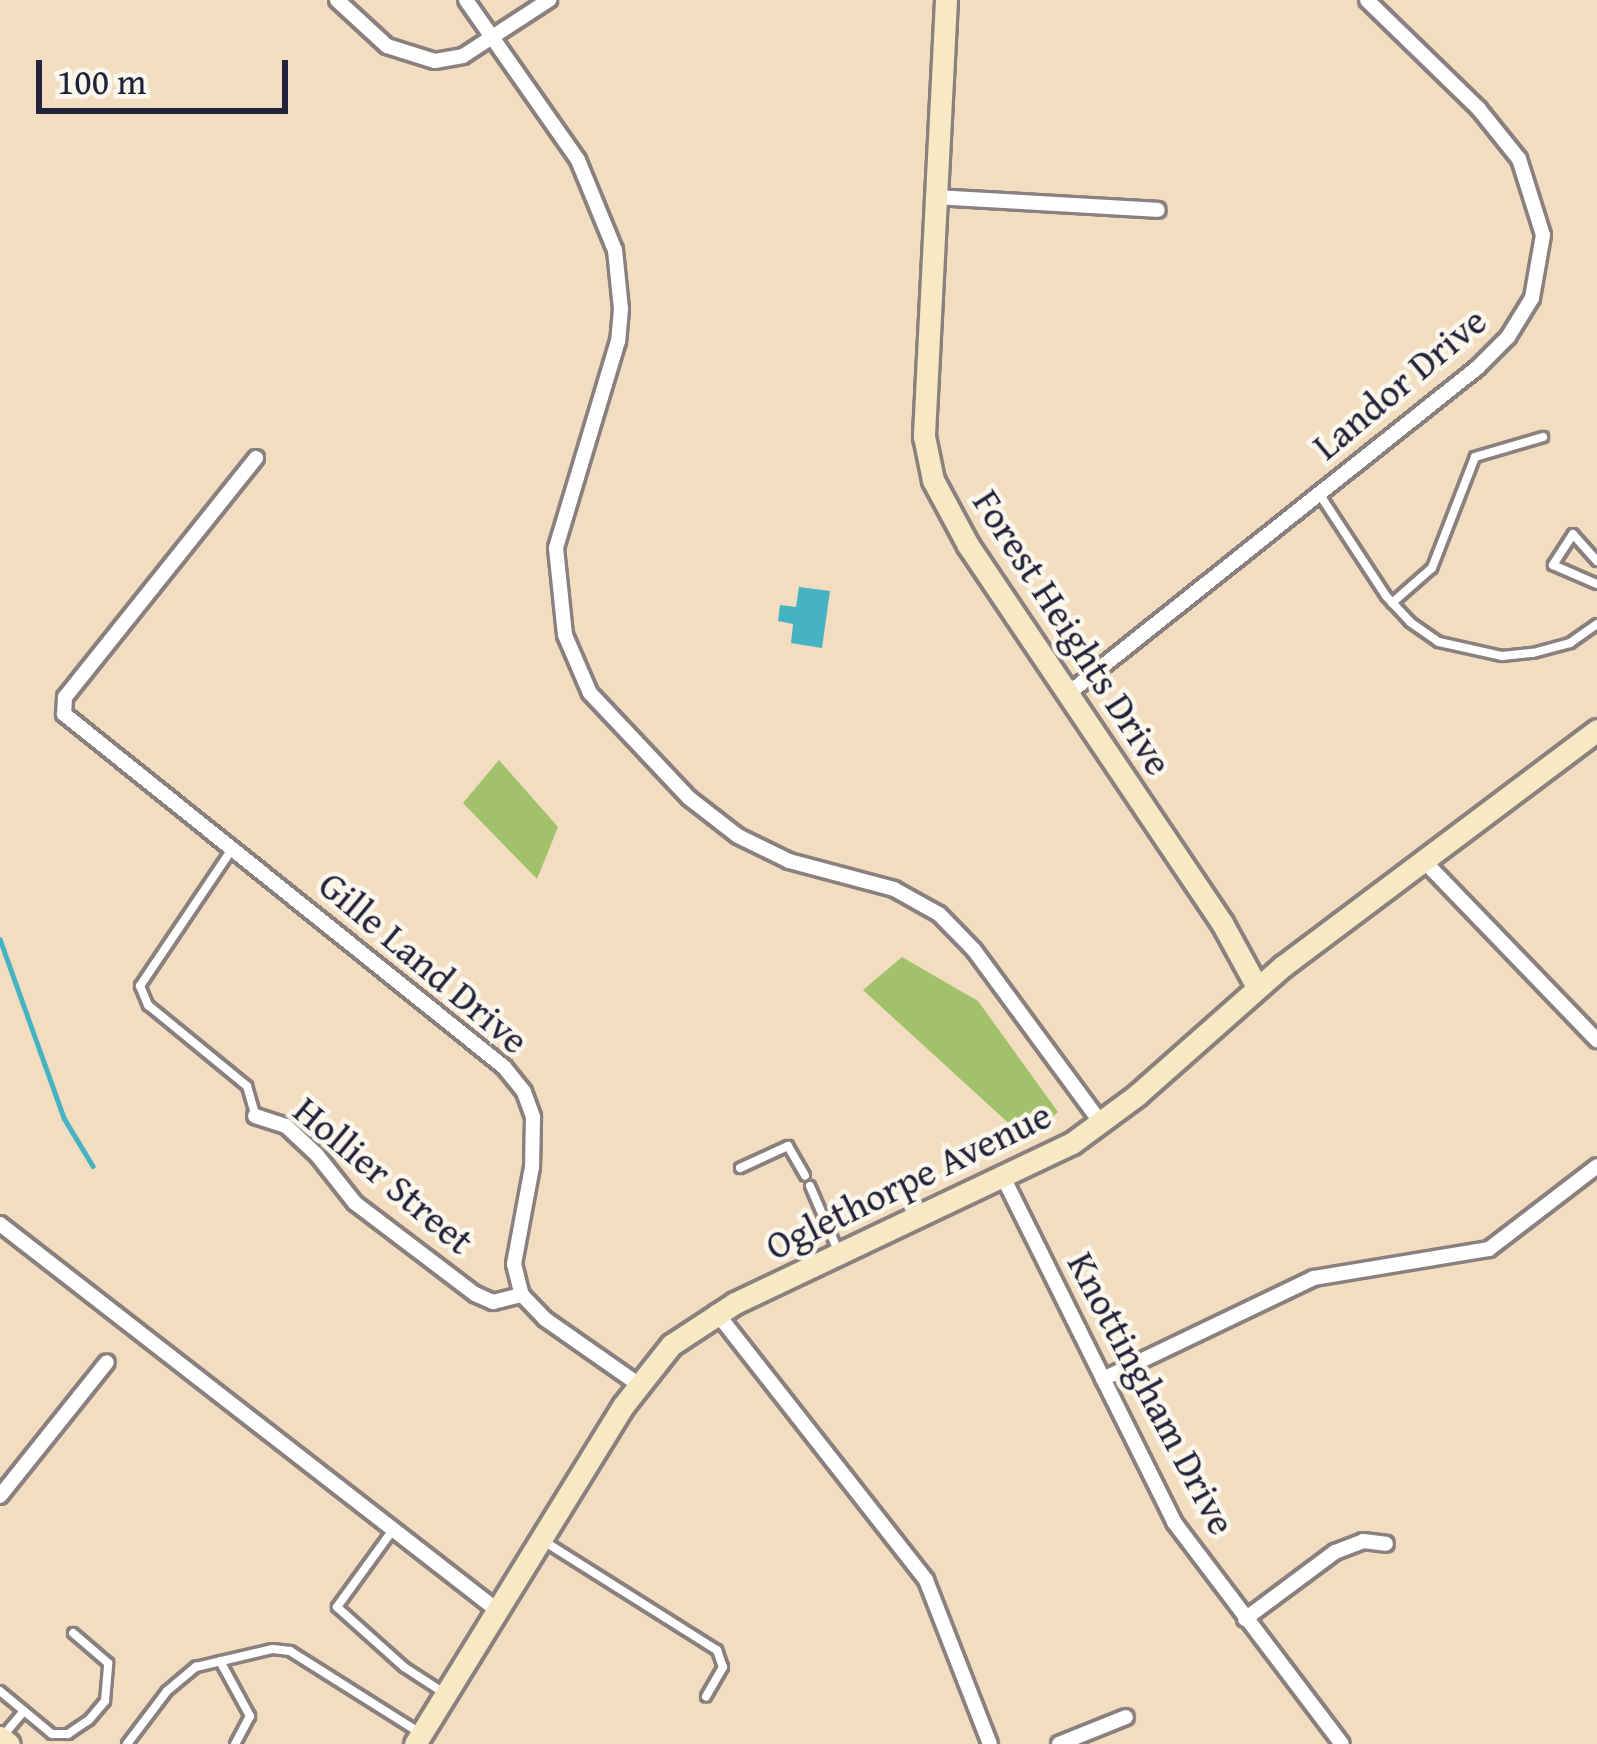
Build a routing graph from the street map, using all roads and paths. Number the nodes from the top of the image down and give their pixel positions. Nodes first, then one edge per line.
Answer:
1 (338, 0) edge
2 (466, 0) edge
3 (549, 0) edge
4 (946, 0) edge
5 (1367, 0) edge
6 (490, 40) junction
7 (933, 197) junction
8 (1157, 210) dead end
9 (1544, 437) dead end
10 (256, 458) dead end
11 (1319, 494) junction
12 (1597, 561) edge
13 (1596, 582) edge
14 (1392, 602) junction
15 (1597, 624) edge
16 (1069, 693) junction
17 (1597, 730) edge
18 (232, 849) junction
19 (1422, 859) junction
20 (1258, 987) junction
21 (1597, 1040) edge
22 (255, 1116) joint
23 (1101, 1123) junction
24 (1597, 1166) edge
25 (740, 1168) dead end
26 (805, 1175) dead end
27 (1004, 1180) junction
28 (810, 1186) dead end
29 (0, 1224) edge
30 (840, 1255) junction
31 (522, 1295) junction
32 (716, 1312) junction
33 (106, 1362) dead end
34 (1103, 1379) junction
35 (638, 1384) junction
36 (0, 1496) edge
37 (392, 1531) junction
38 (540, 1539) junction
39 (1386, 1544) dead end
40 (497, 1610) junction
41 (1244, 1619) junction
42 (74, 1633) dead end
43 (220, 1661) junction
44 (0, 1690) edge
45 (446, 1694) junction
46 (706, 1696) dead end
47 (24, 1711) junction
48 (1126, 1717) dead end
49 (1, 1737) edge
50 (418, 1739) edge
51 (9, 1744) edge
52 (127, 1744) edge
53 (235, 1744) edge
54 (990, 1744) edge
55 (1059, 1744) edge
56 (1342, 1744) edge

1 - 6 street
2 - 6 street
3 - 6 street
4 - 7 main road, Forest Heights Drive
5 - 11 street, Landor Drive
6 - 23 street
7 - 8 street
7 - 16 main road, Forest Heights Drive
9 - 14 lane
10 - 18 street, Gille Land Drive
11 - 14 lane
11 - 16 street, Landor Drive
12 - 13 lane
14 - 15 lane
16 - 20 main road, Forest Heights Drive
17 - 19 main road, Oglethorpe Avenue
18 - 22 lane, Hollier Street
18 - 31 street, Gille Land Drive
19 - 20 main road, Oglethorpe Avenue
19 - 21 street
20 - 23 main road, Oglethorpe Avenue
22 - 31 street, Hollier Street
23 - 27 main road, Oglethorpe Avenue
24 - 34 street
25 - 26 lane
27 - 30 main road, Oglethorpe Avenue
27 - 34 street, Knottingham Drive
28 - 30 lane
29 - 37 street
30 - 32 main road, Oglethorpe Avenue
31 - 35 street
32 - 35 main road, Oglethorpe Avenue
32 - 54 street
33 - 36 street
34 - 41 street, Knottingham Drive
35 - 38 main road, Oglethorpe Avenue
37 - 40 street
37 - 45 lane
38 - 40 main road, Oglethorpe Avenue
38 - 46 lane
39 - 41 street
40 - 45 main road, Oglethorpe Avenue
41 - 56 street, Knottingham Drive
42 - 47 lane
43 - 50 lane
43 - 52 lane
43 - 53 lane
44 - 47 lane
45 - 50 main road, Oglethorpe Avenue
47 - 49 lane
48 - 55 street
49 - 51 main road

